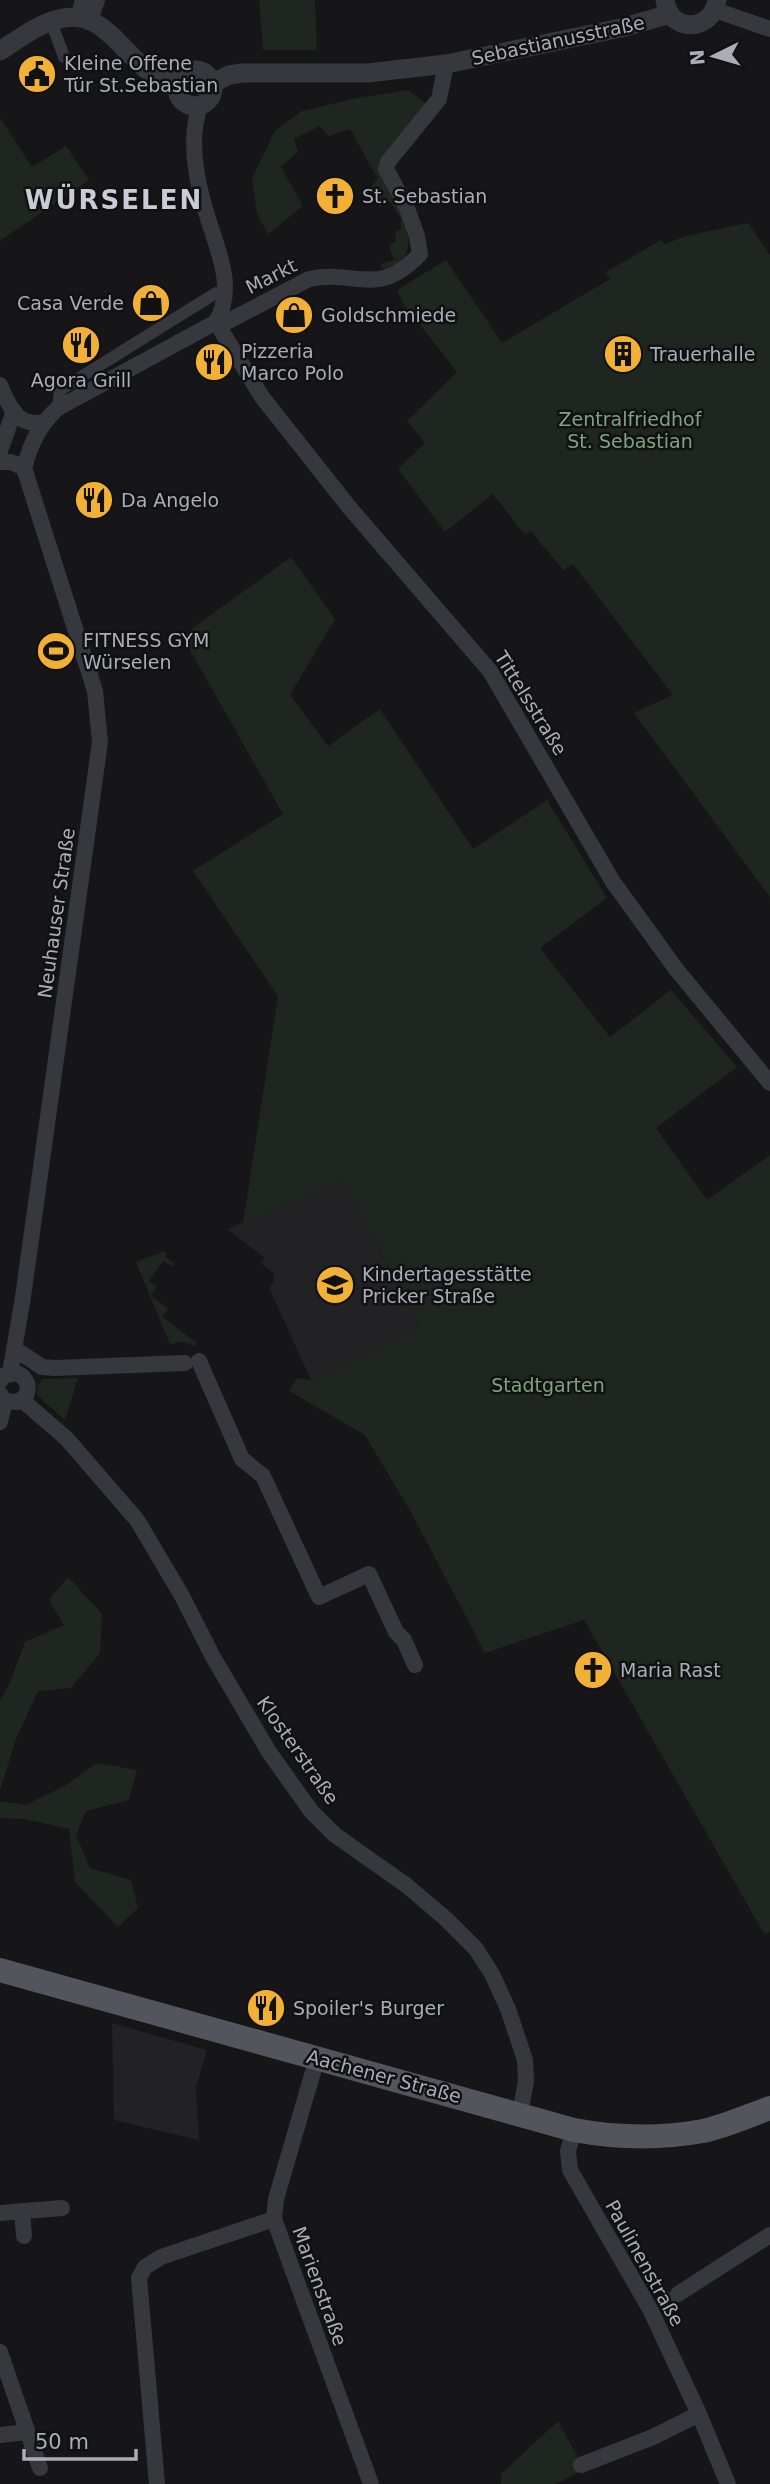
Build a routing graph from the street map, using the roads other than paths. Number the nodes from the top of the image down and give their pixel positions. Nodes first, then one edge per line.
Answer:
1 (97, 0) edge
2 (716, 5) edge
3 (667, 7) edge
4 (84, 13) edge
5 (51, 21) junction
6 (770, 29) edge
7 (0, 51) edge
8 (64, 57) dead end
9 (446, 64) junction
10 (213, 83) junction
11 (178, 84) junction
12 (200, 106) junction
13 (420, 254) joint
14 (220, 297) junction
15 (217, 324) junction
16 (0, 385) edge
17 (58, 408) junction
18 (14, 411) junction
19 (44, 422) junction
20 (2, 441) edge
21 (0, 462) edge
22 (24, 468) junction
23 (770, 1083) edge
24 (16, 1349) junction
25 (42, 1367) junction
26 (12, 1377) edge
27 (9, 1399) edge
28 (0, 1422) edge
29 (415, 1665) dead end
30 (0, 1970) edge
31 (317, 2058) junction
32 (770, 2108) edge
33 (520, 2114) junction
34 (574, 2130) junction
35 (62, 2208) dead end
36 (22, 2211) junction
37 (0, 2213) edge
38 (274, 2219) junction
39 (770, 2235) edge
40 (24, 2236) dead end
41 (678, 2294) tunnel mouth
42 (0, 2352) edge
43 (699, 2414) junction
44 (27, 2432) junction
45 (0, 2435) edge
46 (581, 2465) dead end
47 (40, 2468) dead end
48 (157, 2484) edge
49 (371, 2484) edge
50 (728, 2484) edge

1 - 4 street
2 - 3 street
2 - 6 street
3 - 9 street, Sebastianusstraße
4 - 5 street
4 - 11 street
5 - 7 street
5 - 8 street
9 - 10 street, Sebastianusstraße
9 - 13 street, Sebastianusstraße
10 - 11 street
10 - 12 street
11 - 12 street
12 - 14 street
13 - 15 street, Markt
14 - 15 street, Markt
14 - 17 street, Markt
15 - 17 street, Markt
15 - 23 street, Tittelsstraße
16 - 18 street
17 - 19 street, Markt
18 - 19 street
18 - 20 street
19 - 22 street, Markt
21 - 22 street
22 - 24 street, Neuhauser Straße
24 - 25 street
24 - 26 street, Neuhauser Straße
25 - 26 street
25 - 29 street
26 - 27 street, Neuhauser Straße
27 - 28 street
27 - 33 street, Klosterstraße
30 - 31 main road, Aachener Straße
31 - 33 main road, Aachener Straße
31 - 38 street, Marienstraße
32 - 34 main road, Aachener Straße
33 - 34 main road, Aachener Straße
34 - 43 street, Paulinenstraße
35 - 36 street
36 - 37 street
36 - 40 street
38 - 48 street
38 - 49 street, Marienstraße
39 - 41 street
42 - 44 street
43 - 46 street
43 - 50 street, Paulinenstraße
44 - 45 street
44 - 47 street

